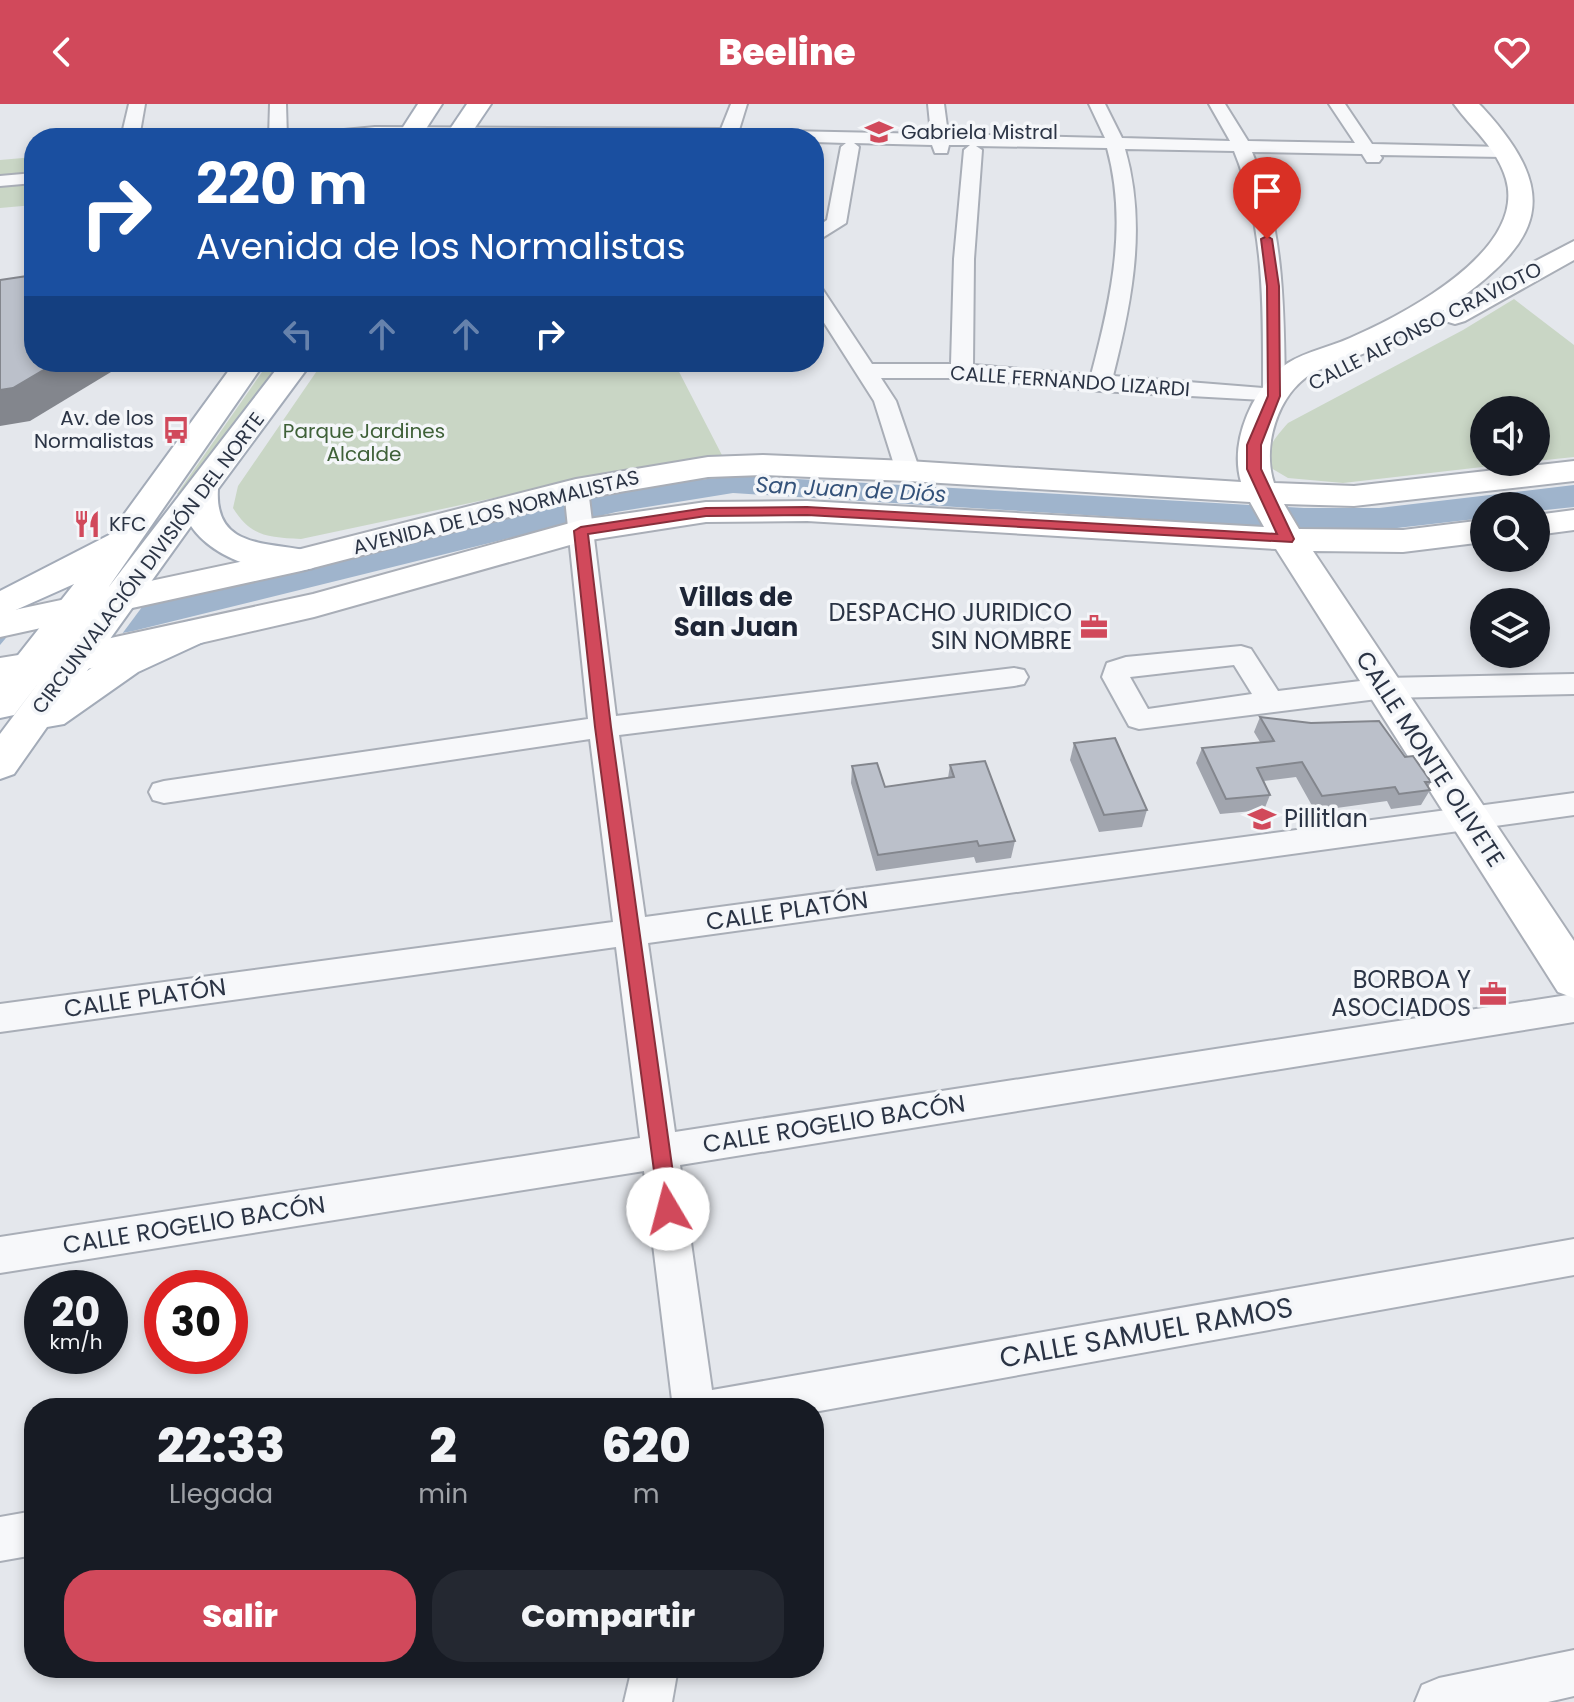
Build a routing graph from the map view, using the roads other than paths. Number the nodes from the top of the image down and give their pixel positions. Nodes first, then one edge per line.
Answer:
1 (137, 104) edge
2 (430, 104) edge
3 (479, 104) edge
4 (739, 104) edge
5 (936, 104) edge
6 (1097, 104) edge
7 (1217, 104) edge
8 (1337, 104) edge
9 (1466, 104) edge
10 (280, 107) edge
11 (132, 128) edge
12 (279, 128) edge
13 (415, 128) edge
14 (463, 128) edge
15 (731, 128) edge
16 (824, 140) edge
17 (941, 144) junction
18 (824, 146) edge
19 (850, 147) junction
20 (1116, 148) junction
21 (973, 150) junction
22 (1244, 151) junction
23 (1370, 154) junction
24 (1507, 156) junction
25 (24, 179) edge
26 (0, 181) edge
27 (824, 231) edge
28 (1574, 249) edge
29 (1516, 282) junction
30 (1452, 291) junction
31 (824, 307) edge
32 (865, 371) junction
33 (962, 371) junction
34 (243, 372) edge
35 (289, 372) edge
36 (1100, 384) junction
37 (1274, 396) junction
38 (908, 471) junction
39 (1574, 471) edge
40 (202, 487) junction
41 (1265, 496) junction
42 (578, 510) junction
43 (1574, 520) edge
44 (1550, 523) edge
45 (130, 532) junction
46 (1470, 533) edge
47 (1286, 536) junction
48 (301, 560) junction
49 (114, 604) junction
50 (0, 605) edge
51 (0, 625) edge
52 (190, 633) junction
53 (75, 634) junction
54 (21, 667) edge
55 (1014, 677) dead end
56 (1574, 684) edge
57 (1384, 688) junction
58 (1272, 703) junction
59 (0, 705) edge
60 (603, 727) junction
61 (5, 758) edge
62 (164, 792) dead end
63 (1574, 804) edge
64 (1469, 818) junction
65 (631, 932) junction
66 (1574, 979) edge
67 (1574, 1008) edge
68 (0, 1018) edge
69 (660, 1152) junction
70 (0, 1255) edge
71 (1574, 1257) edge
72 (693, 1398) edge
73 (776, 1398) edge
74 (24, 1535) edge
75 (0, 1539) edge
76 (1574, 1673) edge
77 (653, 1678) edge
78 (648, 1702) edge
79 (1439, 1702) edge

1 - 11 street
2 - 13 street
3 - 14 street
4 - 15 street
5 - 17 street
6 - 20 street
7 - 22 street
8 - 23 street
9 - 24 street
10 - 12 street
16 - 17 street
17 - 19 street
17 - 20 street
17 - 21 street
18 - 19 street
19 - 27 street
20 - 21 street
20 - 22 street
20 - 36 street
21 - 33 street
22 - 23 street
22 - 37 street
23 - 24 street
24 - 30 street
25 - 26 street
28 - 29 street, CALLE ALFONSO CRAVIOTO
29 - 30 street
29 - 37 street, CALLE ALFONSO CRAVIOTO
30 - 37 street
31 - 32 street
32 - 33 street, CALLE FERNANDO LIZARDI
32 - 38 street
33 - 36 street, CALLE FERNANDO LIZARDI
34 - 45 street, CIRCUNVALACIÓN DIVISIÓN DEL NORTE
35 - 40 street, CIRCUNVALACIÓN DIVISIÓN DEL NORTE
36 - 37 street, CALLE FERNANDO LIZARDI
37 - 41 street, CALLE MONTE OLIVETE
38 - 41 street, AVENIDA DE LOS NORMALISTAS
38 - 42 street, AVENIDA DE LOS NORMALISTAS
39 - 41 street, AVENIDA DE LOS NORMALISTAS
40 - 48 street
40 - 49 street, CIRCUNVALACIÓN DIVISIÓN DEL NORTE
41 - 47 street, CALLE MONTE OLIVETE
42 - 47 street, AVENIDA DE LOS NORMALISTAS
42 - 48 street, AVENIDA DE LOS NORMALISTAS
42 - 52 street, AVENIDA DE LOS NORMALISTAS
42 - 60 street
43 - 44 street
45 - 50 street
45 - 53 street, CIRCUNVALACIÓN DIVISIÓN DEL NORTE
46 - 47 street, AVENIDA DE LOS NORMALISTAS
47 - 57 street, CALLE MONTE OLIVETE
48 - 49 street, AVENIDA DE LOS NORMALISTAS
49 - 53 street, CIRCUNVALACIÓN DIVISIÓN DEL NORTE
51 - 53 street, AVENIDA DE LOS NORMALISTAS
52 - 53 street, AVENIDA DE LOS NORMALISTAS
52 - 61 street
53 - 54 street, AVENIDA DE LOS NORMALISTAS
53 - 61 street, CIRCUNVALACIÓN DIVISIÓN DEL NORTE
54 - 59 street, CIRCUNVALACIÓN DIVISIÓN DEL NORTE
55 - 60 street
56 - 57 street
57 - 58 street
57 - 64 street, CALLE MONTE OLIVETE
58 - 58 street
60 - 62 street
60 - 65 street
63 - 64 street, CALLE PLATÓN
64 - 65 street, CALLE PLATÓN
64 - 66 street, CALLE MONTE OLIVETE
65 - 68 street, CALLE PLATÓN
65 - 69 street
67 - 69 street, CALLE ROGELIO BACÓN
69 - 70 street, CALLE ROGELIO BACÓN
69 - 72 street
71 - 73 street, CALLE SAMUEL RAMOS
74 - 75 street
76 - 79 street
77 - 78 street

